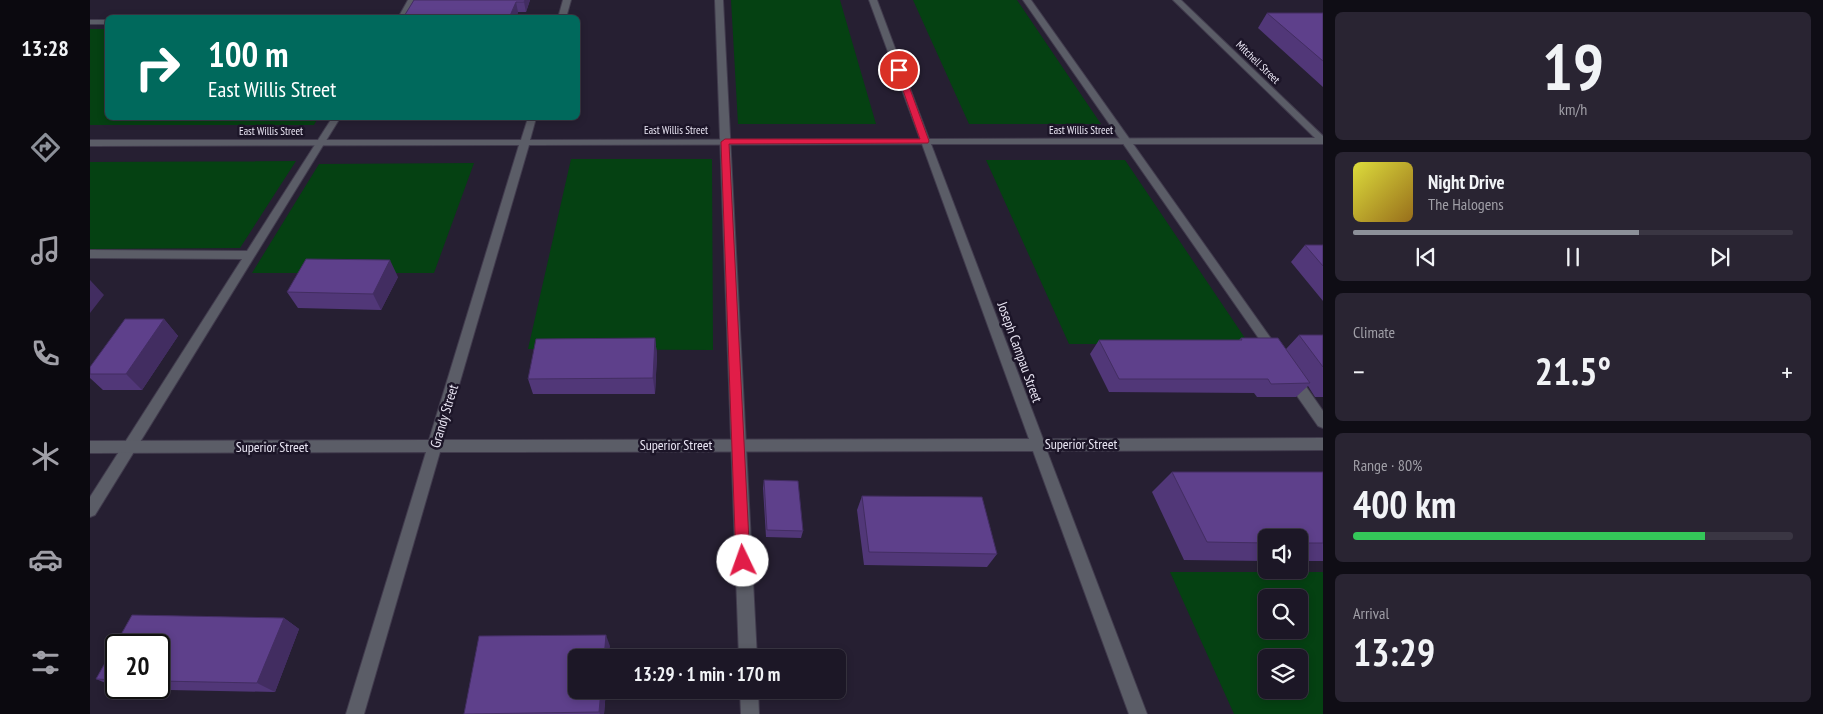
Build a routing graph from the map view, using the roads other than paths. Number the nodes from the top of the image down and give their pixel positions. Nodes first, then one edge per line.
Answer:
1 (412, 0) edge
2 (567, 0) edge
3 (719, 0) edge
4 (873, 0) edge
5 (1027, 0) edge
6 (1177, 0) edge
7 (403, 15) edge
8 (563, 15) edge
9 (90, 22) edge
10 (105, 22) edge
11 (335, 120) edge
12 (531, 120) edge
13 (925, 141) junction
14 (1126, 141) junction
15 (1323, 141) edge
16 (320, 142) junction
17 (525, 142) junction
18 (725, 142) junction
19 (90, 143) edge
20 (90, 254) edge
21 (250, 255) junction
22 (1278, 358) edge
23 (1289, 374) edge
24 (1323, 422) edge
25 (1038, 444) junction
26 (1323, 444) edge
27 (738, 445) junction
28 (435, 446) junction
29 (90, 447) edge
30 (130, 447) junction
31 (90, 510) edge
32 (748, 649) edge
33 (749, 699) edge
34 (355, 714) edge
35 (750, 714) edge
36 (1138, 714) edge

1 - 7 street
2 - 8 street
3 - 18 street
4 - 13 street, Joseph Campau Street
5 - 14 street
6 - 15 street, Mitchell Street
9 - 10 street
11 - 16 street
12 - 17 street, Grandy Street
13 - 14 street, East Willis Street
13 - 18 street, East Willis Street
13 - 25 street, Joseph Campau Street
14 - 15 street, East Willis Street
14 - 22 street
16 - 17 street, East Willis Street
16 - 19 street, East Willis Street
16 - 21 street
17 - 18 street, East Willis Street
17 - 28 street, Grandy Street
18 - 27 street
20 - 21 street
21 - 30 street
23 - 24 street
25 - 26 street, Superior Street
25 - 27 street, Superior Street
25 - 36 street, Joseph Campau Street
27 - 28 street, Superior Street
27 - 32 street
28 - 30 street, Superior Street
28 - 34 street, Grandy Street
29 - 30 street, Superior Street
30 - 31 street
33 - 35 street

